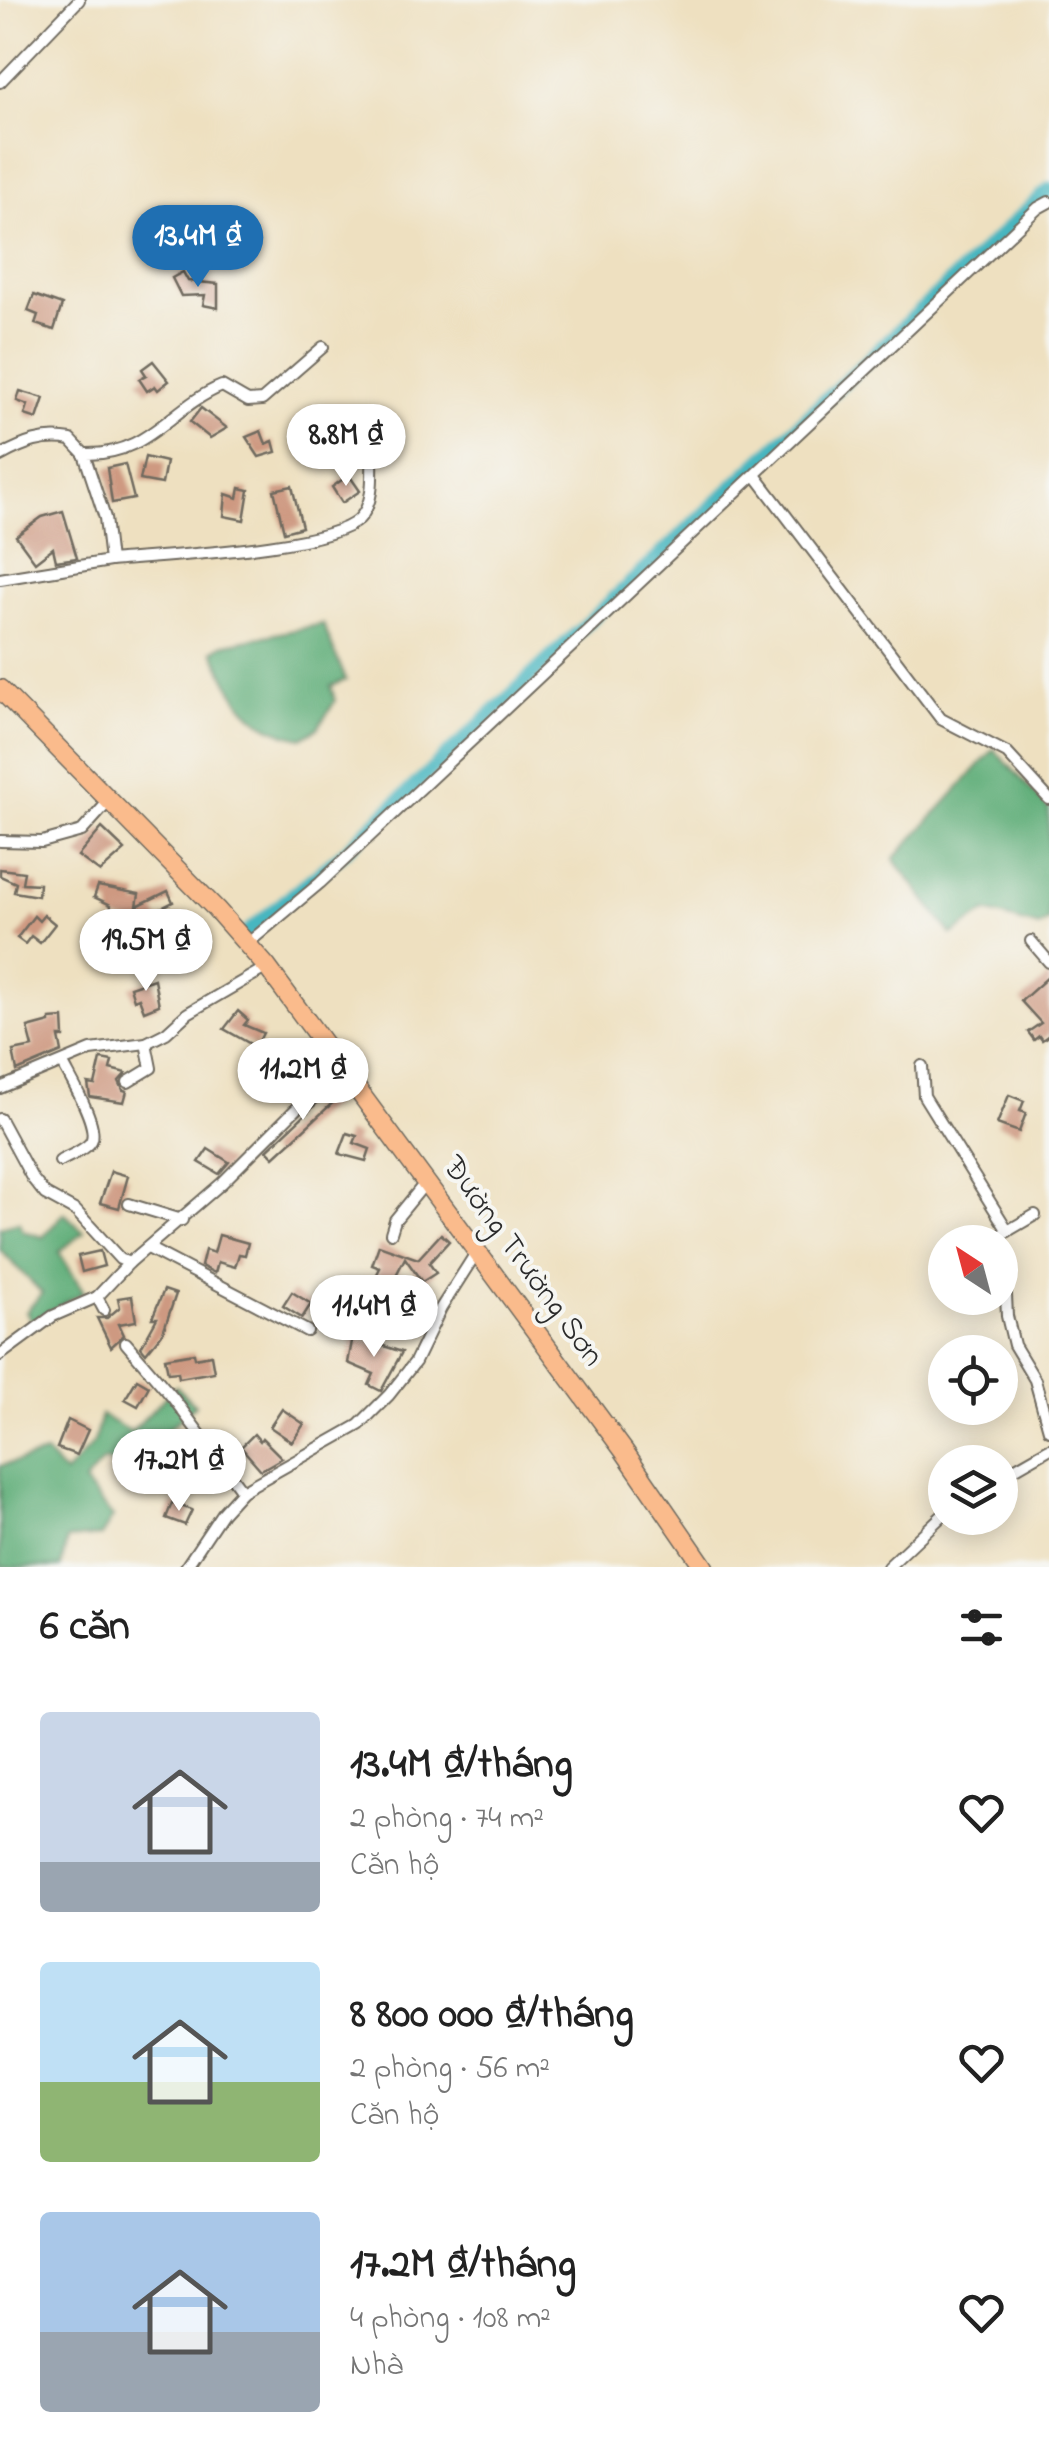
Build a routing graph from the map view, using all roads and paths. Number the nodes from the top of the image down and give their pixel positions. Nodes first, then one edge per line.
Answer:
1 (79, 0) edge
2 (0, 82) edge
3 (1049, 202) edge
4 (323, 347) dead end
5 (372, 453) dead end
6 (84, 454) junction
7 (0, 456) edge
8 (755, 475) junction
9 (110, 562) junction
10 (0, 579) edge
11 (0, 689) edge
12 (1049, 799) edge
13 (108, 802) junction
14 (0, 841) edge
15 (1031, 940) dead end
16 (247, 944) junction
17 (1049, 962) edge
18 (267, 967) junction
19 (146, 1043) junction
20 (63, 1064) junction
21 (341, 1064) junction
22 (922, 1066) dead end
23 (128, 1082) dead end
24 (0, 1088) edge
25 (0, 1119) edge
26 (60, 1161) dead end
27 (426, 1182) junction
28 (128, 1204) dead end
29 (1035, 1215) dead end
30 (182, 1220) junction
31 (1004, 1225) edge
32 (1018, 1225) edge
33 (391, 1232) dead end
34 (148, 1248) junction
35 (476, 1252) junction
36 (129, 1263) junction
37 (98, 1298) junction
38 (104, 1310) dead end
39 (1008, 1315) edge
40 (307, 1330) dead end
41 (126, 1343) dead end
42 (0, 1356) edge
43 (1049, 1430) edge
44 (1049, 1449) edge
45 (1018, 1467) edge
46 (242, 1491) junction
47 (928, 1528) edge
48 (186, 1567) edge
49 (704, 1567) edge
50 (888, 1567) edge

1 - 2 street
3 - 8 street
4 - 6 street
5 - 9 street
6 - 7 street
6 - 9 street
8 - 12 street
8 - 16 street
9 - 10 street
11 - 13 highway, Đường Trường Sơn
13 - 14 street
13 - 16 highway, Đường Trường Sơn
15 - 17 street
16 - 18 highway, Đường Trường Sơn
18 - 19 street
18 - 21 highway, Đường Trường Sơn
19 - 20 street
19 - 23 street
20 - 24 street
20 - 26 street
21 - 27 highway, Đường Trường Sơn
21 - 30 street
22 - 31 street
25 - 36 street
27 - 33 street
27 - 35 highway, Đường Trường Sơn
28 - 30 street
29 - 32 street
30 - 34 street
34 - 36 street
34 - 40 street
35 - 46 street
35 - 49 highway, Đường Trường Sơn
36 - 37 street
37 - 38 street
37 - 42 street
39 - 43 street
41 - 46 street
44 - 45 street
46 - 48 street
47 - 50 street

